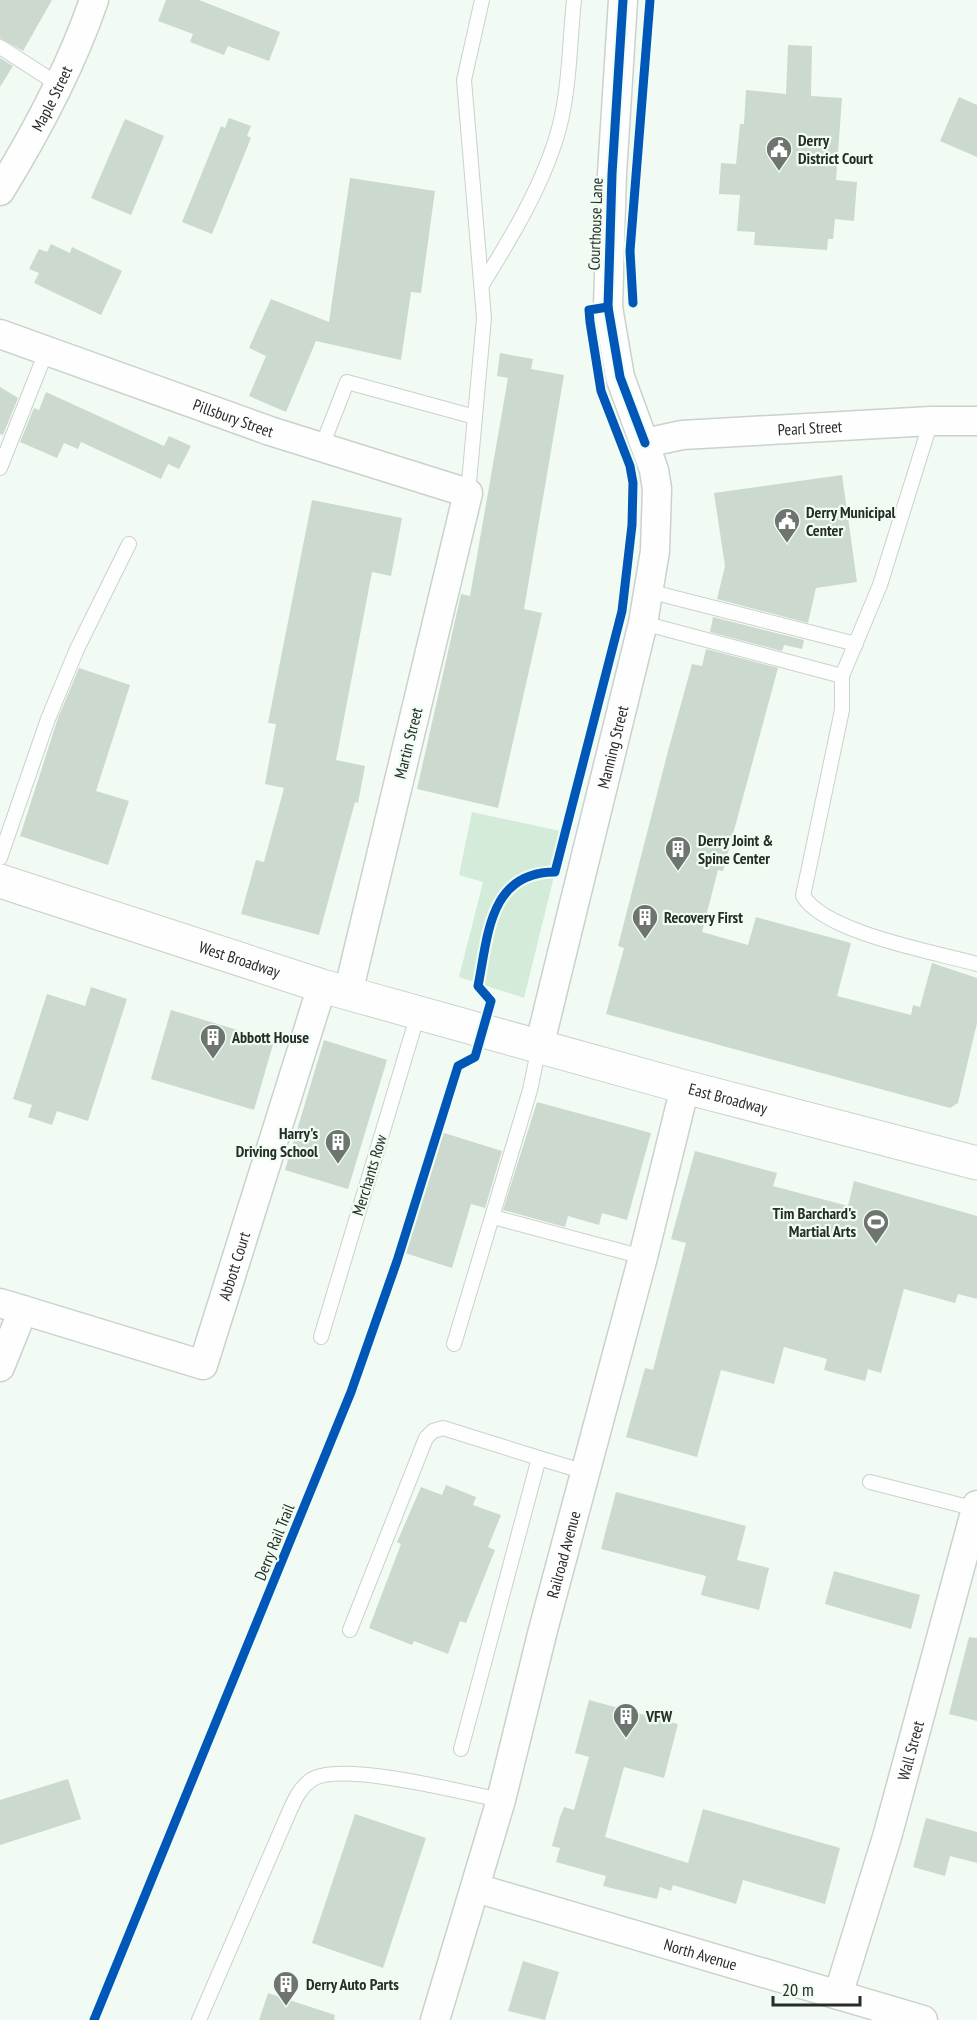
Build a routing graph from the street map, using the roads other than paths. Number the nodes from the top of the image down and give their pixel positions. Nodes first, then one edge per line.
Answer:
1 (94, 0) edge
2 (482, 0) edge
3 (574, 0) edge
4 (623, 0) edge
5 (0, 47) edge
6 (59, 85) junction
7 (0, 191) edge
8 (482, 285) junction
9 (0, 334) edge
10 (46, 352) junction
11 (475, 417) junction
12 (931, 421) junction
13 (977, 421) edge
14 (645, 443) junction
15 (322, 446) junction
16 (0, 468) edge
17 (468, 493) junction
18 (129, 544) dead end
19 (648, 591) junction
20 (643, 623) junction
21 (856, 644) junction
22 (842, 676) junction
23 (0, 858) edge
24 (0, 881) edge
25 (977, 964) edge
26 (335, 990) junction
27 (418, 1014) junction
28 (482, 1030) joint
29 (539, 1047) junction
30 (685, 1087) junction
31 (977, 1160) edge
32 (493, 1217) junction
33 (643, 1257) junction
34 (12, 1306) edge
35 (321, 1337) dead end
36 (454, 1344) dead end
37 (0, 1367) edge
38 (539, 1458) junction
39 (585, 1472) junction
40 (870, 1482) dead end
41 (976, 1507) edge
42 (350, 1630) dead end
43 (461, 1749) dead end
44 (501, 1800) junction
45 (476, 1888) junction
46 (838, 1995) junction
47 (199, 2020) edge
48 (435, 2020) edge
49 (923, 2020) edge

1 - 6 street, Maple Street
2 - 8 lane
3 - 8 lane
4 - 14 street, Courthouse Lane
5 - 6 lane
6 - 7 street, Maple Street
8 - 11 lane
9 - 10 street, Pillsbury Street
10 - 15 street, Pillsbury Street
10 - 16 lane
11 - 15 lane
11 - 17 lane
12 - 13 street, Pearl Street
12 - 14 street, Pearl Street
12 - 21 lane
14 - 19 street, Manning Street
15 - 17 street, Pillsbury Street
17 - 26 street, Martin Street
18 - 23 lane
19 - 20 street, Manning Street
19 - 21 lane
20 - 22 lane
20 - 29 street, Manning Street
21 - 22 lane
22 - 25 lane
24 - 26 main road, West Broadway
26 - 27 main road, West Broadway
26 - 34 street, Abbott Court
27 - 28 main road, West Broadway
27 - 35 lane, Merchants Row
28 - 29 main road, East Broadway
29 - 30 main road, East Broadway
29 - 32 lane
30 - 31 main road, East Broadway
30 - 33 street, Railroad Avenue
32 - 33 lane
32 - 36 lane
33 - 39 street, Railroad Avenue
34 - 37 street
38 - 39 lane
38 - 42 lane
38 - 43 lane
39 - 44 street, Railroad Avenue
40 - 41 lane
41 - 46 street, Wall Street
44 - 45 street, Railroad Avenue
44 - 47 lane
45 - 46 street, North Avenue
45 - 48 street, Railroad Avenue
46 - 49 street, North Avenue

